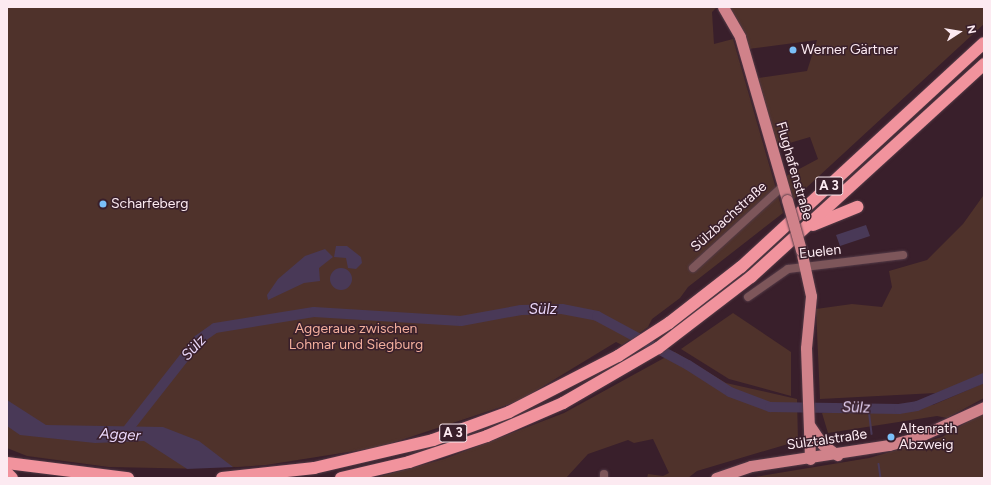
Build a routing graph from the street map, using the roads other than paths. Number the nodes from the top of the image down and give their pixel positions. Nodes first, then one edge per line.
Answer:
1 (723, 7) edge
2 (984, 43) edge
3 (984, 64) edge
4 (783, 186) junction
5 (857, 207) dead end
6 (805, 228) junction
7 (903, 255) dead end
8 (806, 266) junction
9 (693, 268) dead end
10 (748, 298) dead end
11 (984, 407) edge
12 (809, 421) junction
13 (838, 455) junction
14 (810, 458) junction
15 (7, 463) edge
16 (7, 473) edge
17 (9, 478) edge
18 (128, 478) edge
19 (222, 478) edge
20 (341, 478) edge
21 (716, 478) edge

1 - 4 main road, Flughafenstraße
2 - 19 highway, A 3
3 - 6 highway, A 3
4 - 8 main road, Flughafenstraße, bridge
4 - 9 street, Sülzbachstraße
5 - 6 highway
6 - 20 highway, A 3
7 - 8 street, Euelen
8 - 10 street, Euelen
8 - 12 main road, Flughafenstraße
11 - 13 main road, Sülztalstraße
12 - 13 main road
12 - 14 main road
13 - 14 main road, Sülztalstraße
14 - 21 main road, Sülztalstraße
15 - 18 highway
16 - 17 highway

